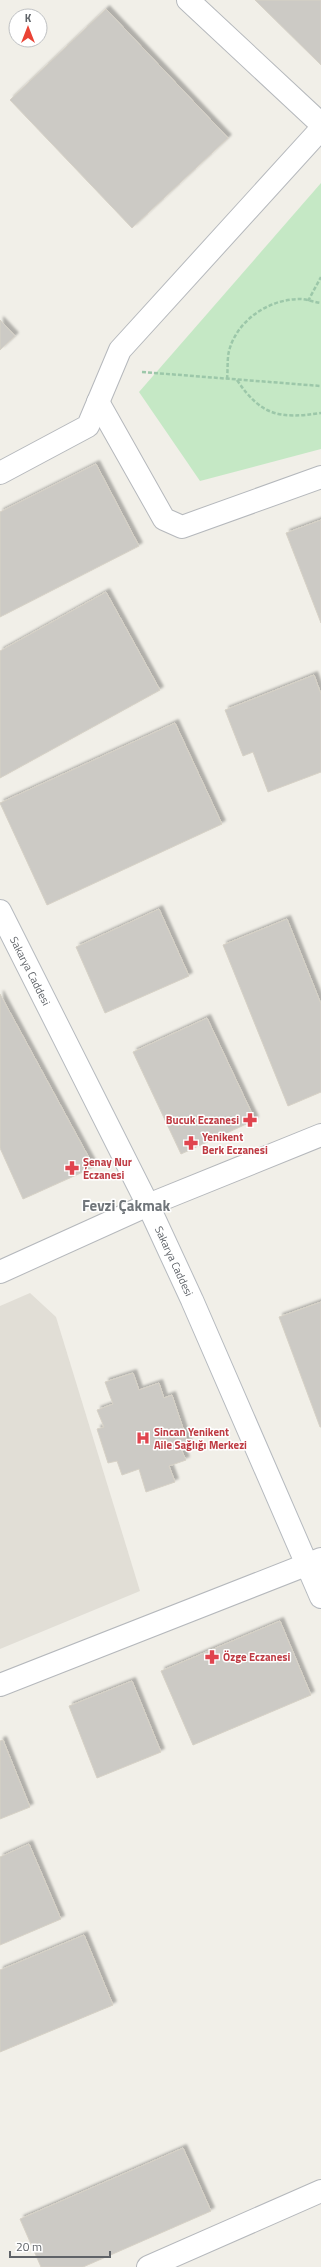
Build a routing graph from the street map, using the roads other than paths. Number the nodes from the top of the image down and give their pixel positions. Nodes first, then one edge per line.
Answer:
1 (188, 0) edge
2 (321, 124) edge
3 (321, 129) edge
4 (98, 402) junction
5 (0, 473) edge
6 (321, 477) edge
7 (0, 911) edge
8 (321, 1135) edge
9 (148, 1206) junction
10 (0, 1272) edge
11 (314, 1562) edge
12 (321, 1597) edge
13 (0, 1685) edge
14 (321, 2191) edge
15 (148, 2267) edge

1 - 2 street
3 - 4 street
4 - 5 street
4 - 6 street
7 - 9 street, Sakarya Caddesi
8 - 9 street
9 - 10 street
9 - 11 street, Sakarya Caddesi
11 - 12 street, Sakarya Caddesi
11 - 13 street
14 - 15 street

